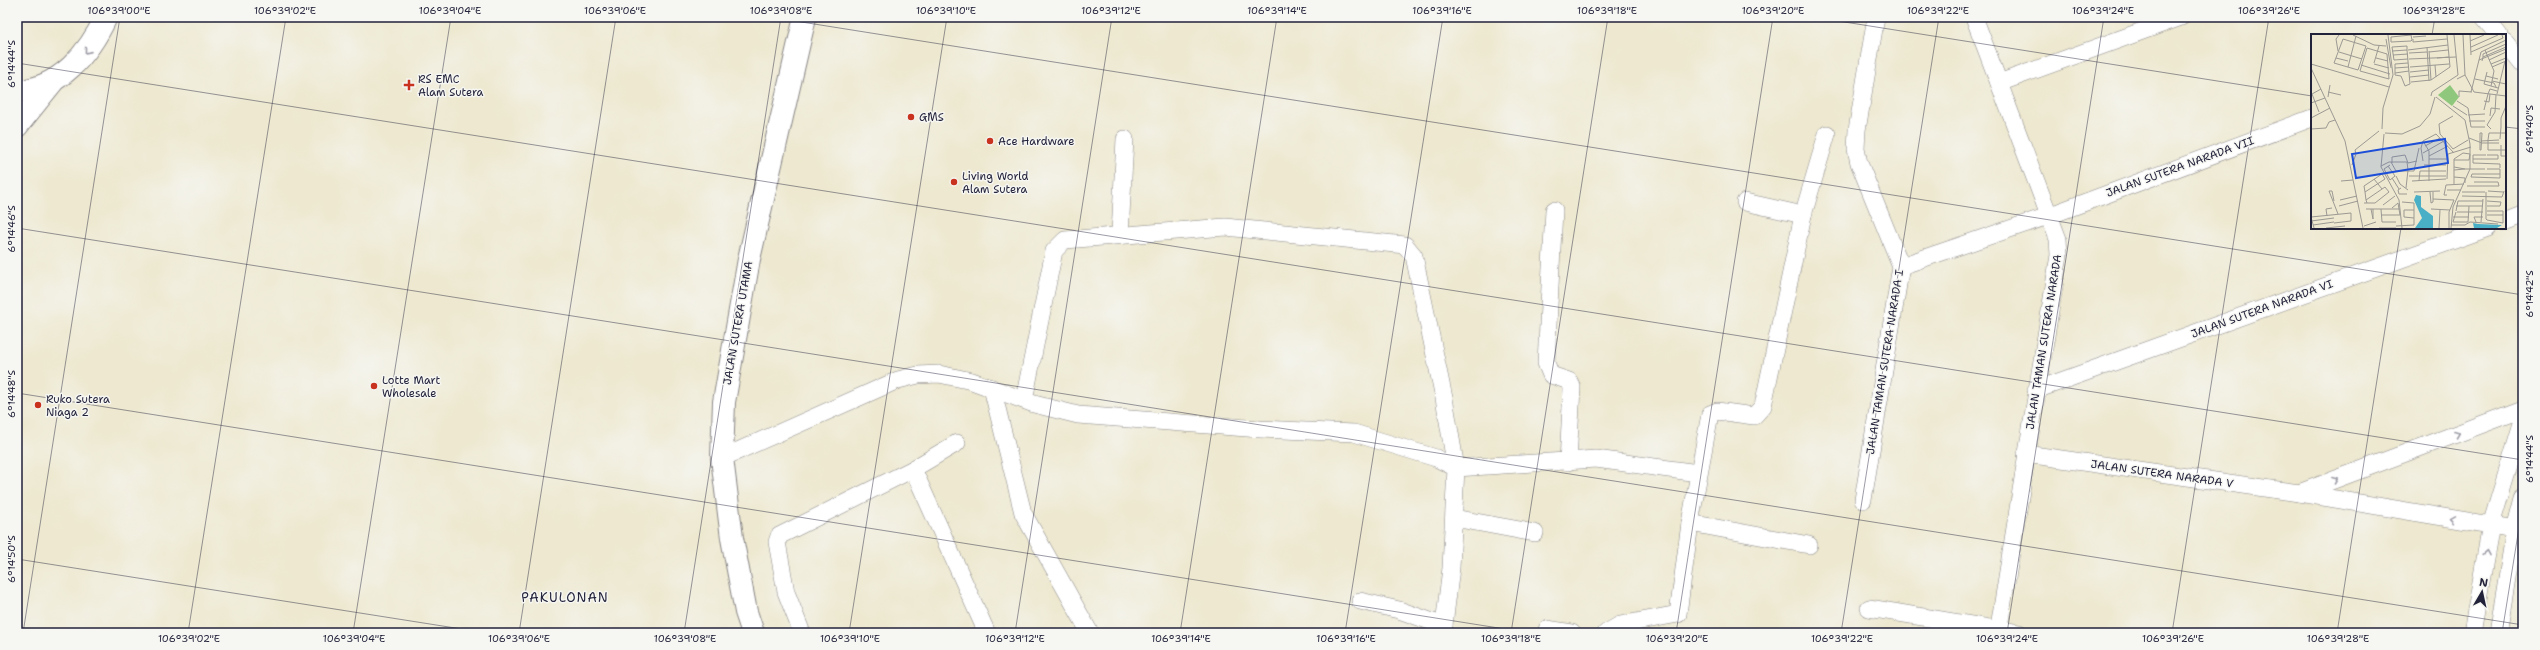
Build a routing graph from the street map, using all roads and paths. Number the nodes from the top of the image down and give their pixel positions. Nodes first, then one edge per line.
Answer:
1 (106, 17) edge
2 (805, 17) edge
3 (1876, 17) edge
4 (1974, 17) edge
5 (2181, 17) edge
6 (2484, 17) edge
7 (2497, 34) edge
8 (2506, 45) edge
9 (2523, 65) edge
10 (55, 79) junction
11 (1999, 84) junction
12 (17, 91) edge
13 (2311, 118) edge
14 (17, 126) edge
15 (1827, 134) dead end
16 (1124, 139) dead end
17 (1745, 202) dead end
18 (1554, 210) dead end
19 (1803, 215) junction
20 (2523, 215) edge
21 (2048, 216) junction
22 (2506, 222) edge
23 (2485, 229) edge
24 (1120, 234) junction
25 (1901, 266) junction
26 (992, 388) junction
27 (2036, 390) junction
28 (1024, 400) junction
29 (2523, 408) edge
30 (2523, 420) edge
31 (957, 443) dead end
32 (2026, 454) junction
33 (722, 458) junction
34 (1568, 462) junction
35 (1456, 468) junction
36 (913, 469) junction
37 (1698, 473) junction
38 (2299, 494) junction
39 (2523, 498) edge
40 (1863, 500) dead end
41 (1454, 518) junction
42 (1690, 523) junction
43 (2491, 525) junction
44 (2515, 529) junction
45 (1535, 533) dead end
46 (1809, 546) dead end
47 (1360, 601) dead end
48 (1869, 608) dead end
49 (1443, 629) edge
50 (1546, 630) dead end
51 (1999, 632) edge
52 (753, 633) edge
53 (802, 633) edge
54 (987, 633) edge
55 (1090, 633) edge
56 (1572, 633) edge
57 (1606, 633) edge
58 (2019, 633) edge
59 (2472, 633) edge
60 (2498, 633) edge

1 -> 10 street
2 - 33 street, JALAN SUTERA UTAMA
3 - 25 street, JALAN TAMAN SUTERA NARADA I
4 - 11 street, JALAN TAMAN SUTERA NARADA
5 - 11 street
6 - 7 street
8 - 9 street
10 - 12 street
10 - 14 street
11 - 21 street, JALAN TAMAN SUTERA NARADA
13 - 21 street, JALAN SUTERA NARADA VII
15 - 19 street
16 - 24 street
17 - 19 street
18 - 34 street
19 - 37 street
20 - 22 street
21 - 25 street, JALAN SUTERA NARADA VII
21 - 27 street, JALAN TAMAN SUTERA NARADA
23 - 27 street, JALAN SUTERA NARADA VI
24 - 28 street
24 - 35 street
25 - 40 street, JALAN TAMAN SUTERA NARADA I
26 - 28 street
26 - 33 street
26 - 55 street
27 - 32 street, JALAN TAMAN SUTERA NARADA
28 - 35 street
38 -> 29 street, JALAN SUTERA NARADA V
30 - 43 street
31 - 36 street
32 - 38 street, JALAN SUTERA NARADA V
32 - 51 street, JALAN TAMAN SUTERA NARADA
33 - 52 street, JALAN SUTERA UTAMA
34 - 35 street
34 - 37 street
35 - 41 street
36 - 53 street
36 - 54 street
37 - 42 street
43 -> 38 street, JALAN SUTERA NARADA V
39 - 44 street
41 - 45 street
41 - 49 street
42 - 46 street
42 - 57 street
43 - 44 street, JALAN SUTERA NARADA V
59 -> 43 street
44 - 60 street
47 - 49 street
48 - 51 street
50 - 56 street
51 - 58 street

